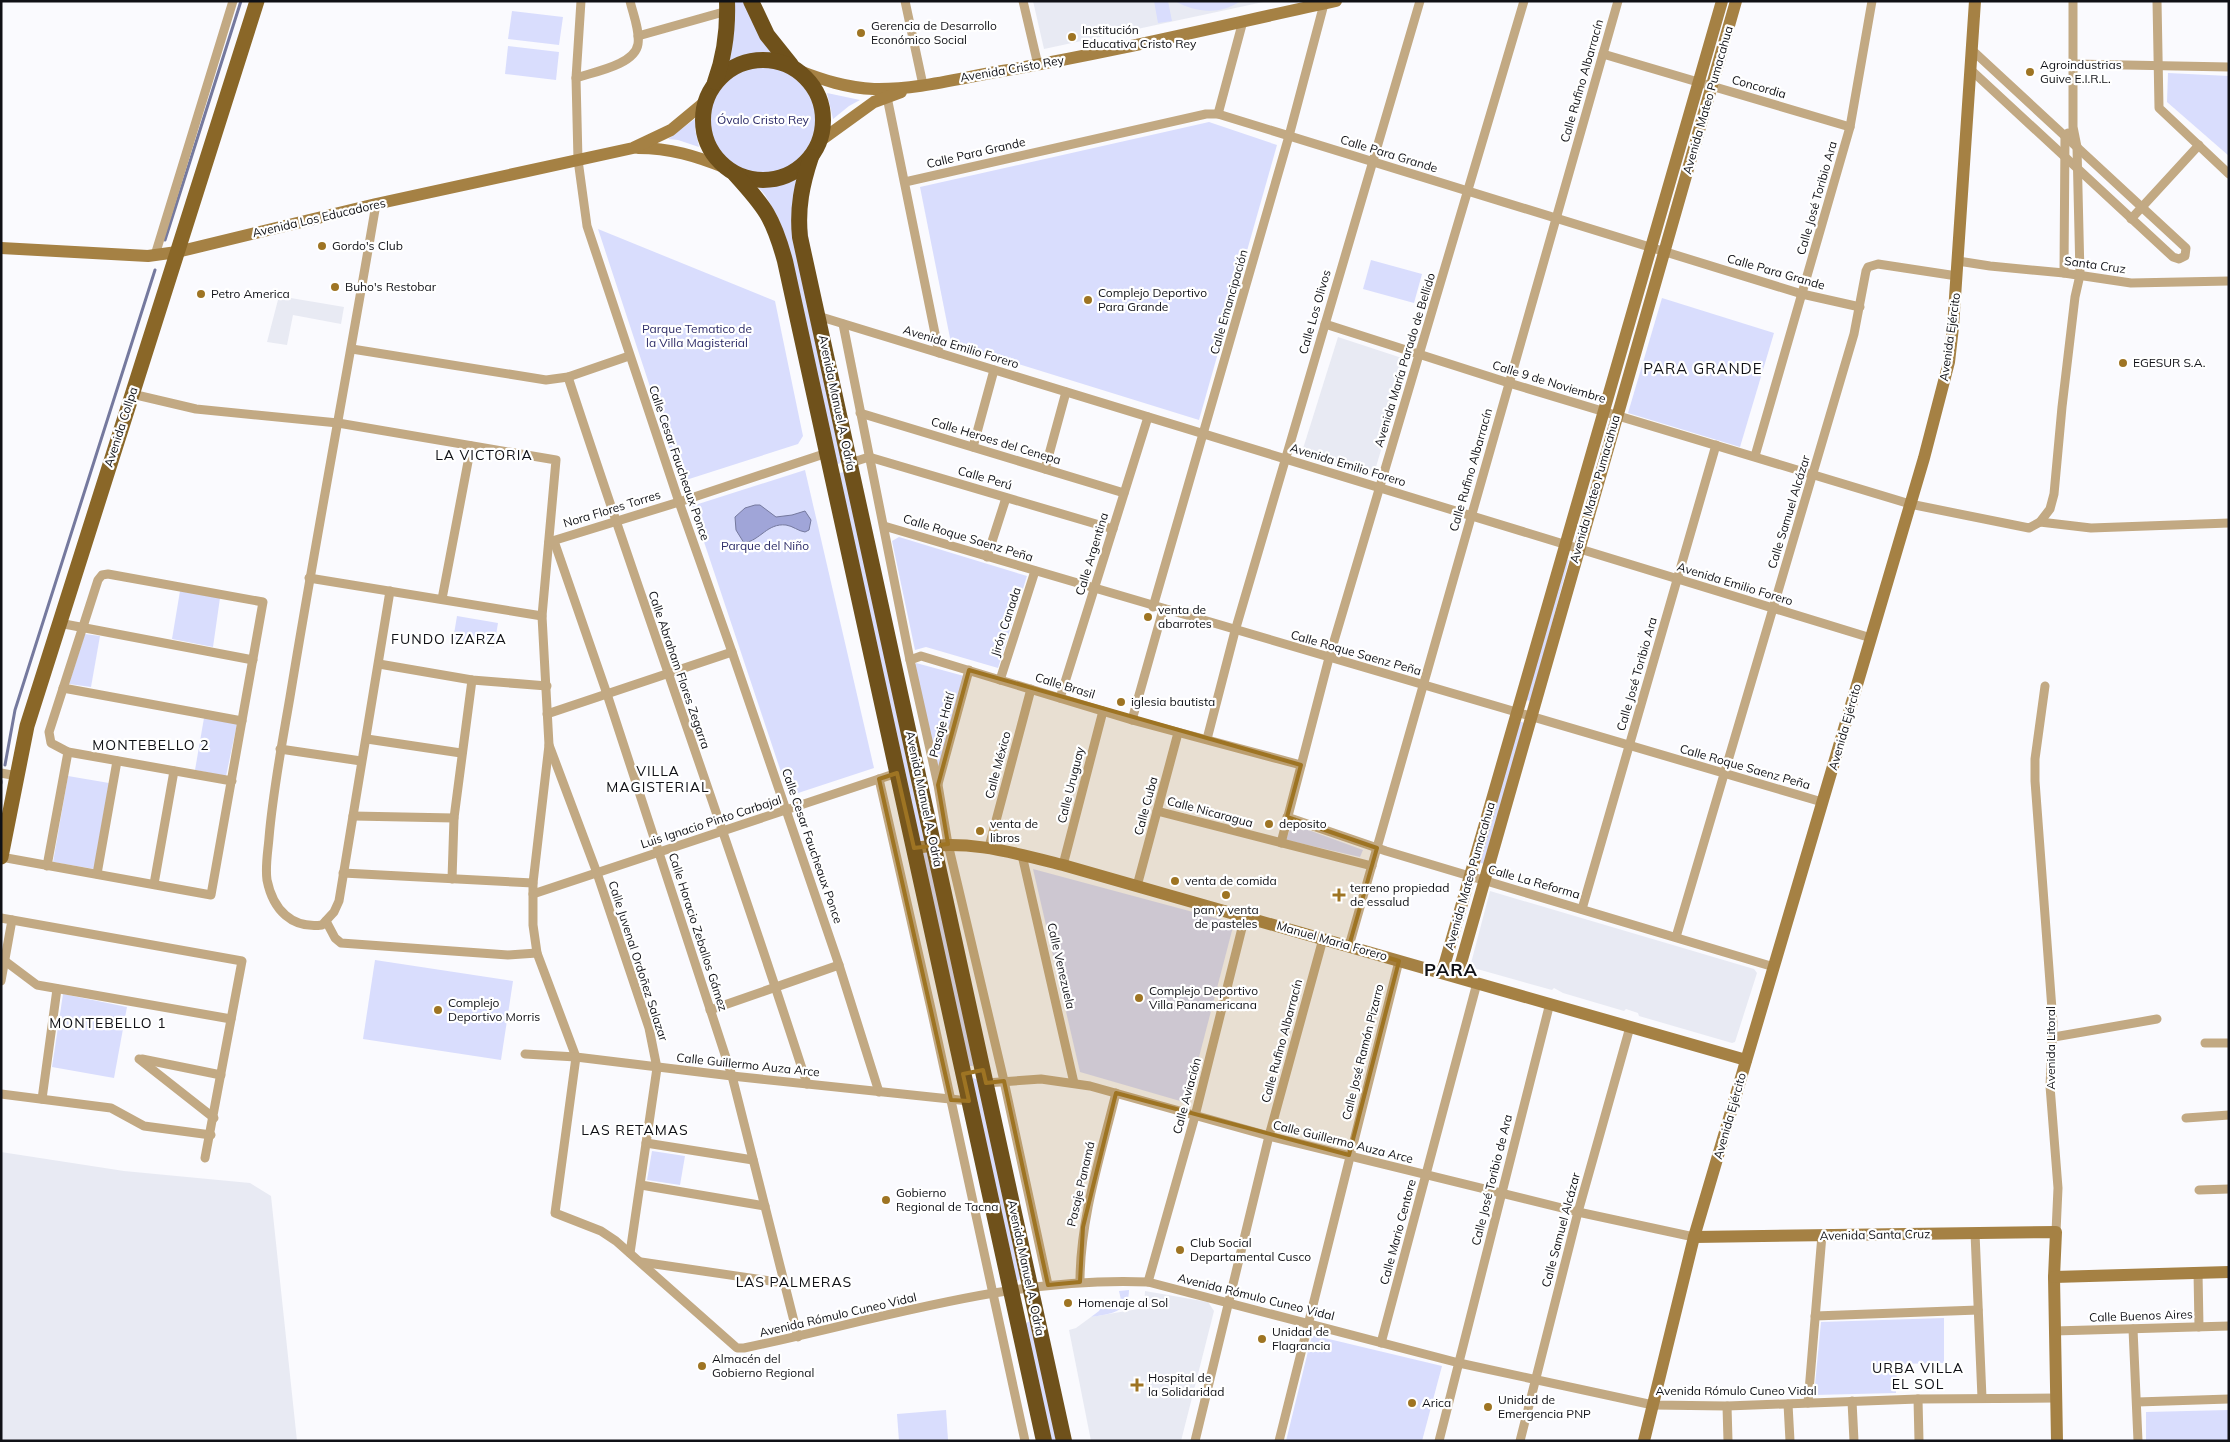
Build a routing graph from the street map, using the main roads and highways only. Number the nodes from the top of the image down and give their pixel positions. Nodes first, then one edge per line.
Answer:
1 (257, 1) edge
2 (751, 1) edge
3 (727, 6) edge
4 (795, 68) junction
5 (709, 94) junction
6 (811, 157) junction
7 (730, 171) junction
8 (829, 460) junction
9 (850, 463) junction
10 (1, 857) edge
11 (963, 1074) junction
12 (984, 1076) junction
13 (1044, 1441) edge
14 (1064, 1441) edge

1 - 10 main road, Avenida Collpa
2 - 4 highway
3 - 5 highway
4 - 5 highway
4 - 6 highway
5 - 7 highway
6 - 7 highway
6 - 9 highway, Avenida Manuel A. Odría
7 - 8 highway, Avenida Manuel A. Odría
8 - 9 highway
8 - 11 highway, Avenida Manuel A. Odría
9 - 12 highway, Avenida Manuel A. Odría
11 - 12 highway
11 - 13 highway, Avenida Manuel A. Odría
12 - 14 highway, Avenida Manuel A. Odría

